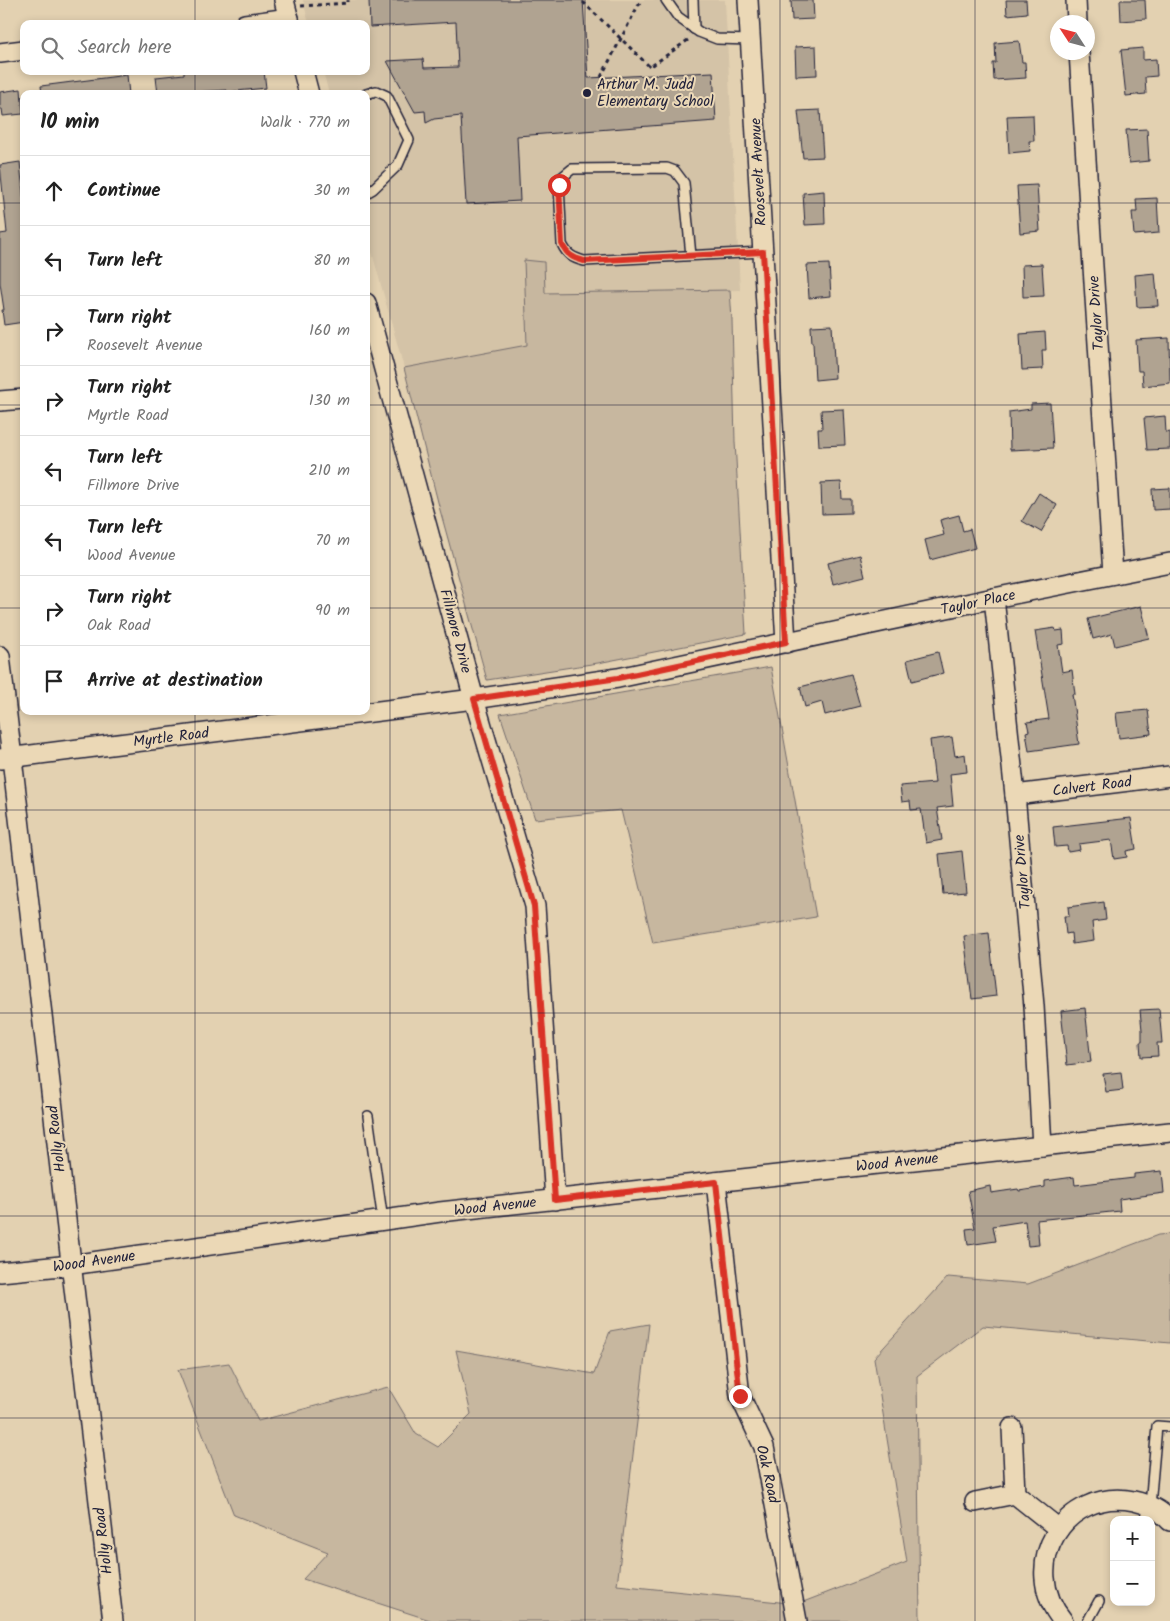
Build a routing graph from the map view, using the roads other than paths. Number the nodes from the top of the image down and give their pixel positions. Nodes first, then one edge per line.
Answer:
1 (666, 0) edge
2 (693, 0) edge
3 (748, 0) edge
4 (1076, 0) edge
5 (290, 12) edge
6 (1077, 15) edge
7 (260, 20) edge
8 (694, 29) junction
9 (750, 40) junction
10 (20, 50) edge
11 (0, 53) edge
12 (1080, 60) edge
13 (304, 75) edge
14 (308, 90) edge
15 (370, 93) edge
16 (370, 191) edge
17 (763, 252) junction
18 (691, 256) junction
19 (370, 334) edge
20 (374, 364) edge
21 (20, 399) edge
22 (0, 401) edge
23 (1170, 563) edge
24 (1113, 574) junction
25 (994, 598) junction
26 (786, 642) junction
27 (0, 656) edge
28 (474, 699) junction
29 (370, 712) edge
30 (347, 715) edge
31 (6, 758) edge
32 (1170, 776) edge
33 (1015, 795) junction
34 (368, 1116) dead end
35 (1170, 1132) edge
36 (1042, 1146) junction
37 (716, 1182) junction
38 (555, 1200) junction
39 (383, 1220) junction
40 (71, 1265) junction
41 (0, 1272) edge
42 (1170, 1427) edge
43 (1012, 1428) dead end
44 (1015, 1494) junction
45 (975, 1502) dead end
46 (1148, 1513) edge
47 (1170, 1522) edge
48 (1059, 1529) junction
49 (1099, 1601) dead end
50 (112, 1621) edge
51 (797, 1621) edge
52 (1063, 1621) edge
53 (1088, 1621) edge

1 - 8 lane
2 - 8 lane
3 - 9 street, Roosevelt Avenue
4 - 6 street
5 - 7 street
8 - 9 lane
9 - 17 street, Roosevelt Avenue
10 - 11 street
12 - 24 street, Taylor Drive
13 - 14 street
15 - 16 lane
17 - 18 lane
17 - 26 street, Roosevelt Avenue
18 - 18 lane
19 - 20 street, Fillmore Drive
20 - 28 street, Fillmore Drive
21 - 22 street
23 - 24 street, Taylor Place
24 - 25 street, Taylor Place
25 - 26 street, Taylor Place
25 - 33 street, Taylor Drive
26 - 28 street, Myrtle Road
27 - 31 street, Holly Road
28 - 29 street, Myrtle Road
28 - 38 street, Fillmore Drive
30 - 31 street, Myrtle Road
31 - 40 street, Holly Road
32 - 33 street, Calvert Road
33 - 36 street, Taylor Drive
34 - 39 lane
35 - 36 street, Wood Avenue
36 - 37 street, Wood Avenue
37 - 38 street, Wood Avenue
37 - 51 street, Oak Road
38 - 39 street, Wood Avenue
39 - 40 street, Wood Avenue
40 - 41 street, Wood Avenue
40 - 50 street, Holly Road
42 - 46 lane
43 - 44 street
44 - 45 street
44 - 48 street
46 - 47 street
46 - 48 street
48 - 52 street
49 - 53 lane

